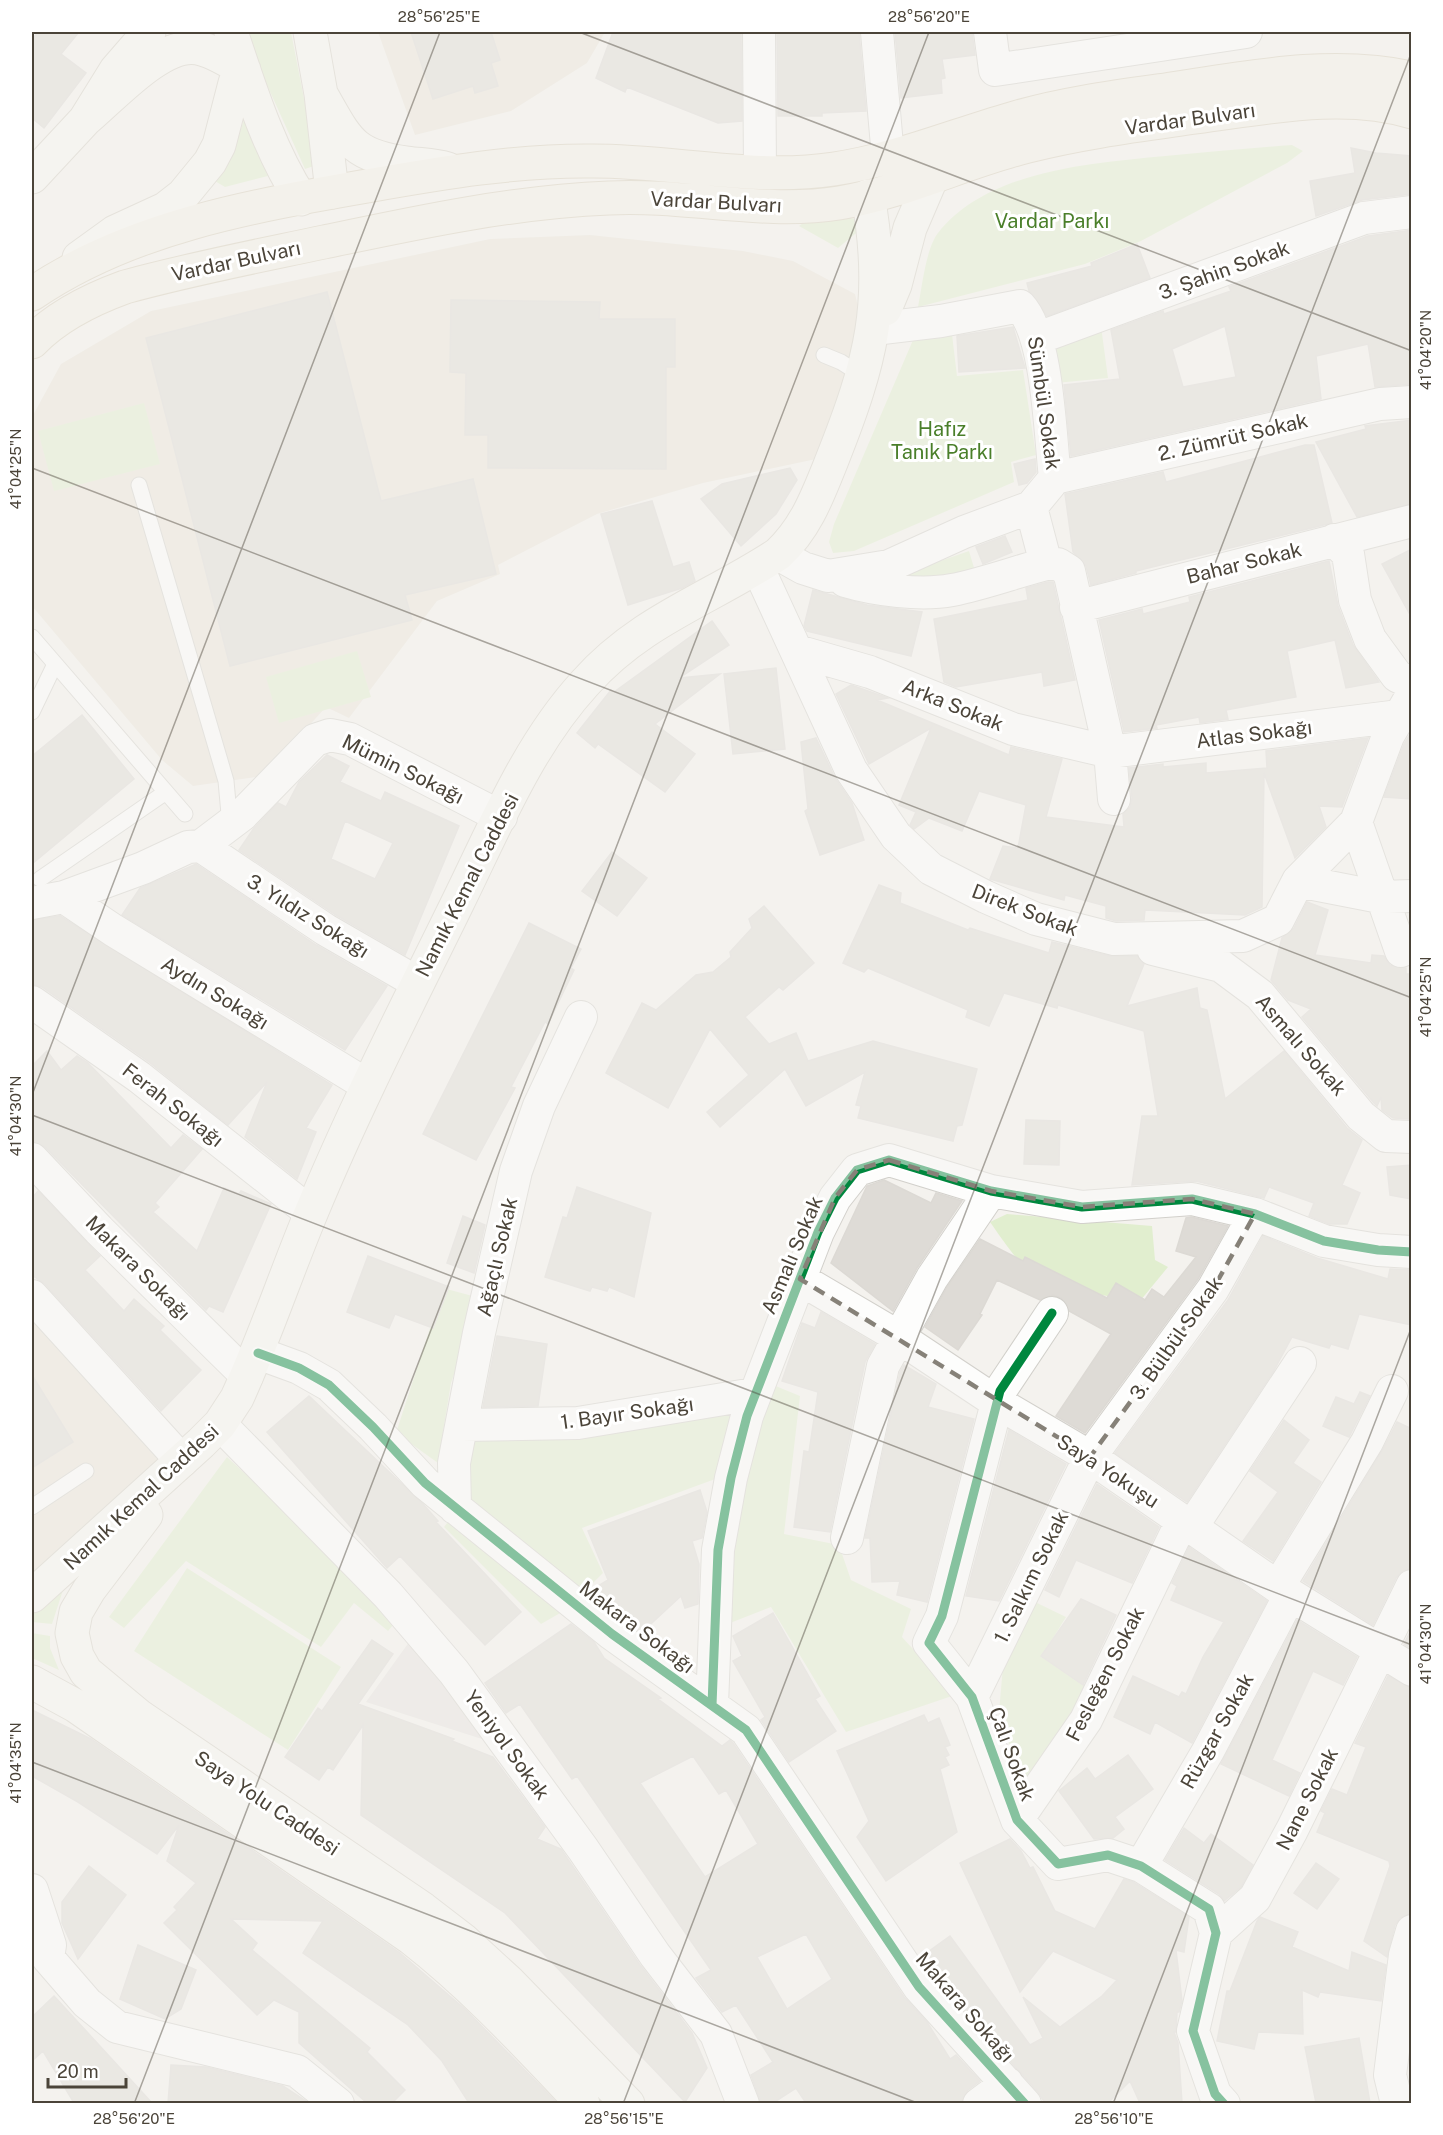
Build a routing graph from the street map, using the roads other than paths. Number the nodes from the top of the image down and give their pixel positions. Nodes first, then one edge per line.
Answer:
1 (148, 32) edge
2 (231, 32) edge
3 (310, 32) edge
4 (759, 32) edge
5 (877, 32) edge
6 (990, 32) edge
7 (1246, 32) edge
8 (244, 69) junction
9 (1412, 78) edge
10 (321, 94) junction
11 (1412, 112) edge
12 (85, 120) junction
13 (876, 161) junction
14 (459, 172) junction
15 (760, 172) junction
16 (32, 177) edge
17 (931, 179) junction
18 (332, 192) junction
19 (868, 196) junction
20 (301, 198) junction
21 (1412, 212) edge
22 (327, 242) junction
23 (68, 270) junction
24 (32, 294) edge
25 (874, 329) junction
26 (1038, 338) junction
27 (32, 342) edge
28 (824, 355) dead end
29 (863, 376) junction
30 (1412, 402) edge
31 (1055, 478) junction
32 (139, 485) dead end
33 (1031, 507) junction
34 (1412, 521) edge
35 (1334, 540) junction
36 (768, 561) junction
37 (1046, 564) junction
38 (828, 576) junction
39 (1076, 607) junction
40 (32, 637) edge
41 (798, 651) junction
42 (55, 664) junction
43 (1408, 700) edge
44 (32, 712) edge
45 (1110, 752) junction
46 (166, 792) junction
47 (1114, 799) dead end
48 (185, 814) dead end
49 (501, 817) junction
50 (1356, 822) junction
51 (230, 825) junction
52 (201, 846) junction
53 (1298, 881) junction
54 (45, 893) edge
55 (1412, 896) edge
56 (1380, 897) junction
57 (1114, 939) junction
58 (1401, 951) dead end
59 (418, 983) junction
60 (32, 1002) edge
61 (581, 1017) dead end
62 (367, 1085) junction
63 (1412, 1137) edge
64 (32, 1159) edge
65 (991, 1191) junction
66 (311, 1213) junction
67 (1255, 1214) junction
68 (1412, 1252) edge
69 (800, 1279) junction
70 (32, 1296) edge
71 (1052, 1313) dead end
72 (897, 1336) junction
73 (1299, 1363) dead end
74 (253, 1364) junction
75 (1392, 1391) dead end
76 (754, 1394) junction
77 (998, 1403) junction
78 (220, 1424) junction
79 (462, 1425) junction
80 (1090, 1457) junction
81 (182, 1461) junction
82 (86, 1471) dead end
83 (32, 1507) edge
84 (455, 1508) junction
85 (1187, 1524) junction
86 (847, 1538) dead end
87 (1412, 1586) edge
88 (1284, 1591) junction
89 (32, 1596) edge
90 (1380, 1653) junction
91 (1412, 1670) edge
92 (32, 1682) edge
93 (972, 1697) junction
94 (712, 1705) junction
95 (1017, 1820) junction
96 (1141, 1866) junction
97 (32, 1890) edge
98 (1412, 1931) edge
99 (1216, 1933) junction
100 (40, 1964) edge
101 (1016, 2093) edge
102 (338, 2103) edge
103 (583, 2103) edge
104 (628, 2103) edge
105 (743, 2103) edge
106 (979, 2103) edge
107 (1224, 2103) edge
108 (1397, 2103) edge

1 - 12 main road
2 - 8 main road
3 - 10 main road
4 - 15 street
5 - 13 street
6 - 7 street
8 - 12 main road
8 - 20 main road
8 - 23 main road
9 - 13 main road, Vardar Bulvarı
10 - 14 main road
10 - 18 main road
11 - 17 main road, Vardar Bulvarı
12 - 16 main road
13 - 15 main road, Vardar Bulvarı
13 - 19 main road
14 - 15 main road, Vardar Bulvarı
14 - 18 main road, Vardar Bulvarı
17 - 19 main road, Vardar Bulvarı
17 - 25 main road
18 - 20 main road, Vardar Bulvarı
18 - 22 main road
19 - 22 main road, Vardar Bulvarı
19 - 25 main road, Namık Kemal Caddesi
20 - 22 main road
20 - 23 main road, Vardar Bulvarı
21 - 26 street, 3. Şahin Sokak
22 - 27 main road, Vardar Bulvarı
23 - 24 main road, Vardar Bulvarı
25 - 26 street, Sümbül Sokak
25 - 29 main road, Namık Kemal Caddesi
26 - 31 street, Sümbül Sokak
28 - 29 lane
29 - 36 main road, Namık Kemal Caddesi
30 - 31 street, 2. Zümrüt Sokak
31 - 33 street, Sümbül Sokak
32 - 51 lane
33 - 37 street
33 - 38 street
34 - 35 street, Bahar Sokak
35 - 39 street, Bahar Sokak
35 - 43 street
36 - 38 street
36 - 41 street, Direk Sokak
36 - 49 main road, Namık Kemal Caddesi
37 - 38 street
37 - 39 street
39 - 45 street
40 - 42 lane
41 - 45 street, Arka Sokak
41 - 57 street, Direk Sokak
42 - 44 lane
42 - 46 lane
43 - 45 street, Atlas Sokağı
43 - 50 street, Direk Sokak
45 - 47 street
46 - 48 lane
46 - 54 lane
49 - 51 street, Mümin Sokağı
49 - 59 main road, Namık Kemal Caddesi
50 - 53 street, Direk Sokak
50 - 56 street
51 - 52 street, Mümin Sokağı
52 - 54 street, Mümin Sokağı
52 - 59 street, 3. Yıldız Sokağı
53 - 56 street
53 - 57 street, Direk Sokak
54 - 62 street, Aydın Sokağı
55 - 56 street
56 - 58 street
57 - 63 street, Asmalı Sokak
59 - 62 main road, Namık Kemal Caddesi
60 - 66 street, Ferah Sokağı
61 - 79 street, Ağaçlı Sokak
62 - 66 main road, Namık Kemal Caddesi
64 - 74 street, Makara Sokağı
65 - 67 street, Asmalı Sokak
65 - 69 street, Asmalı Sokak
65 - 72 street
66 - 74 main road, Namık Kemal Caddesi
67 - 68 street, Asmalı Sokak
67 - 80 street, 3. Bülbül Sokak
69 - 72 street, Saya Yokuşu
69 - 76 street, Asmalı Sokak
70 - 81 street
71 - 77 street
72 - 77 street, Saya Yokuşu
72 - 86 street
73 - 85 street, Fesleğen Sokak
74 - 78 main road, Namık Kemal Caddesi
74 - 84 street, Makara Sokağı
75 - 88 street, Rüzgar Sokak
76 - 79 street, 1. Bayır Sokağı
76 - 94 street, Asmalı Sokak
77 - 80 street, Saya Yokuşu
77 - 93 street, Çalı Sokak
78 - 81 main road, Namık Kemal Caddesi
78 - 105 street, Yeniyol Sokak
79 - 84 street, Ağaçlı Sokak
80 - 85 street, Saya Yokuşu
80 - 93 street, 1. Salkım Sokak
81 - 89 main road, Namık Kemal Caddesi
81 - 104 main road, Saya Yolu Caddesi
82 - 83 lane
84 - 94 street, Makara Sokağı
85 - 88 street, Saya Yokuşu
85 - 95 street, Fesleğen Sokak
87 - 90 street, Nane Sokak
88 - 90 street, Saya Yokuşu
88 - 96 street, Rüzgar Sokak
90 - 91 street, Saya Yokuşu
90 - 99 street, Nane Sokak
92 - 103 main road, Saya Yolu Caddesi
93 - 95 street, Çalı Sokak
94 - 101 street, Makara Sokağı
95 - 96 street, Çalı Sokak
96 - 99 street, Çalı Sokak
97 - 100 street
98 - 108 street
99 - 107 street
100 - 102 street
101 - 106 street

